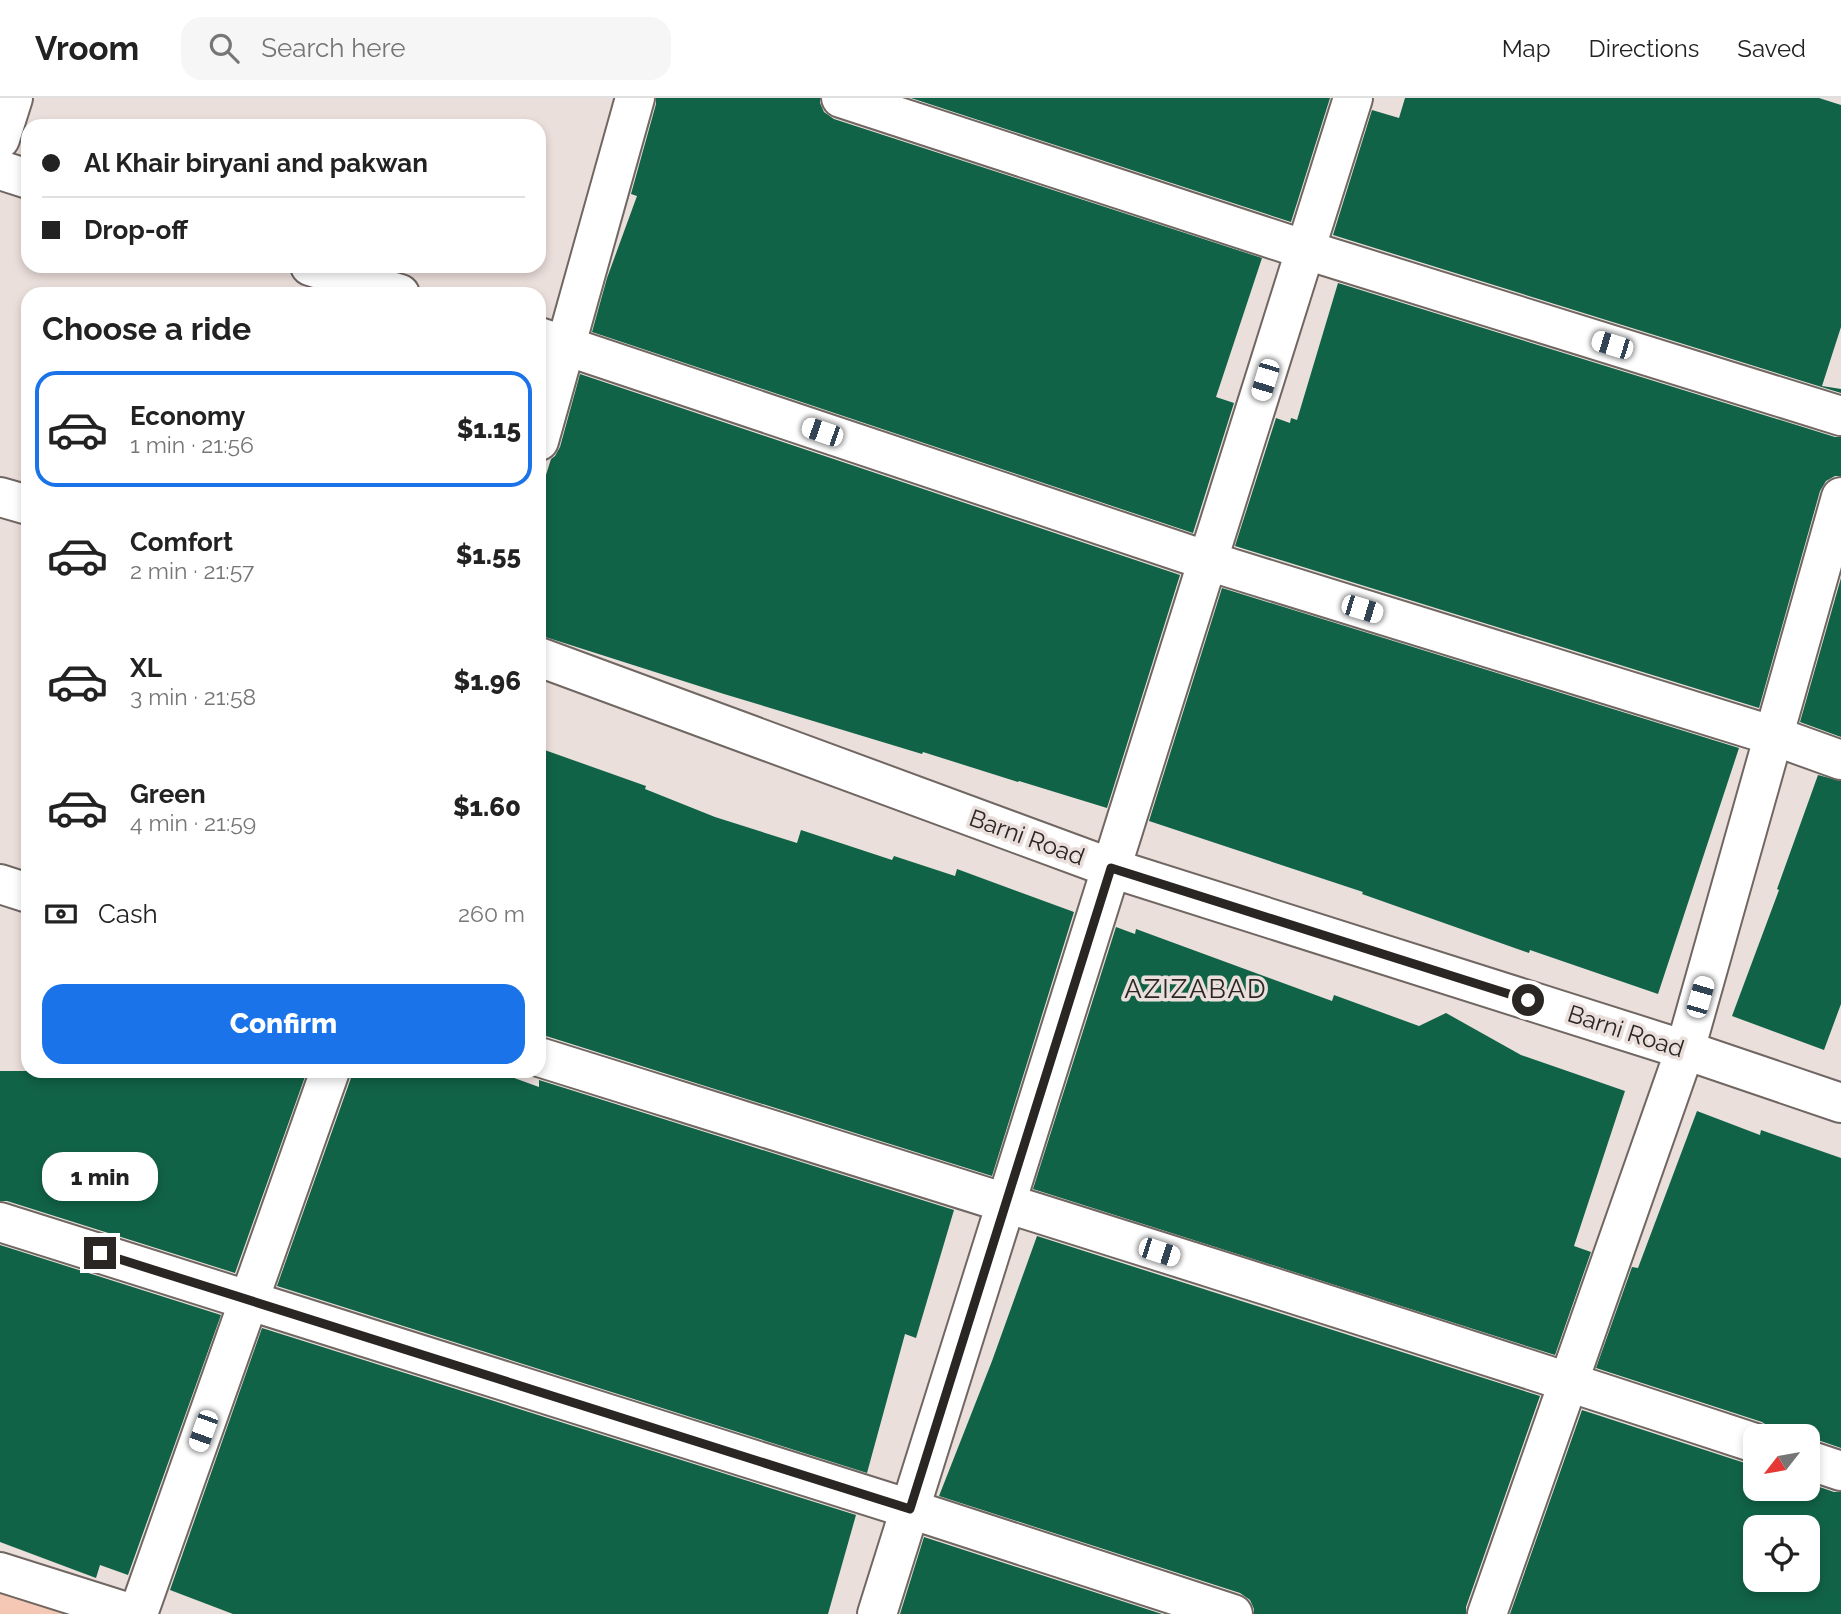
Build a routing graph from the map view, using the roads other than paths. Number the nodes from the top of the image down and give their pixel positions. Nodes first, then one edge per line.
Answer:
1 (13, 98) edge
2 (635, 98) edge
3 (841, 98) edge
4 (1353, 98) edge
5 (0, 139) edge
6 (0, 170) edge
7 (21, 176) edge
8 (1306, 250) junction
9 (332, 273) edge
10 (378, 287) edge
11 (552, 341) edge
12 (546, 387) edge
13 (1841, 416) edge
14 (0, 497) edge
15 (1841, 497) edge
16 (21, 503) edge
17 (1208, 561) junction
18 (546, 659) edge
19 (1774, 736) junction
20 (1841, 760) edge
21 (1111, 868) junction
22 (0, 884) edge
23 (21, 891) edge
24 (1685, 1049) junction
25 (546, 1059) edge
26 (328, 1078) edge
27 (1841, 1103) edge
28 (1006, 1203) junction
29 (0, 1222) edge
30 (249, 1300) junction
31 (1568, 1381) junction
32 (1743, 1439) edge
33 (1820, 1464) edge
34 (1841, 1471) edge
35 (910, 1509) junction
36 (0, 1572) edge
37 (135, 1614) edge
38 (877, 1614) edge
39 (1233, 1614) edge
40 (1487, 1614) edge

1 - 5 street
2 - 11 street
3 - 8 street
4 - 8 street
6 - 7 street
8 - 13 street
8 - 17 street
9 - 10 street
11 - 12 street
11 - 17 street
14 - 16 street
15 - 19 street
17 - 19 street
17 - 21 street
18 - 21 street, Barni Road
19 - 20 street
19 - 24 street
21 - 24 street, Barni Road
21 - 28 street
22 - 23 street
24 - 27 street, Barni Road
24 - 31 street
25 - 28 street
26 - 30 street
28 - 31 street
28 - 35 street
29 - 30 street
30 - 35 street
30 - 37 street
31 - 32 street
31 - 40 street
33 - 34 street
35 - 38 street
35 - 39 street
36 - 37 street

